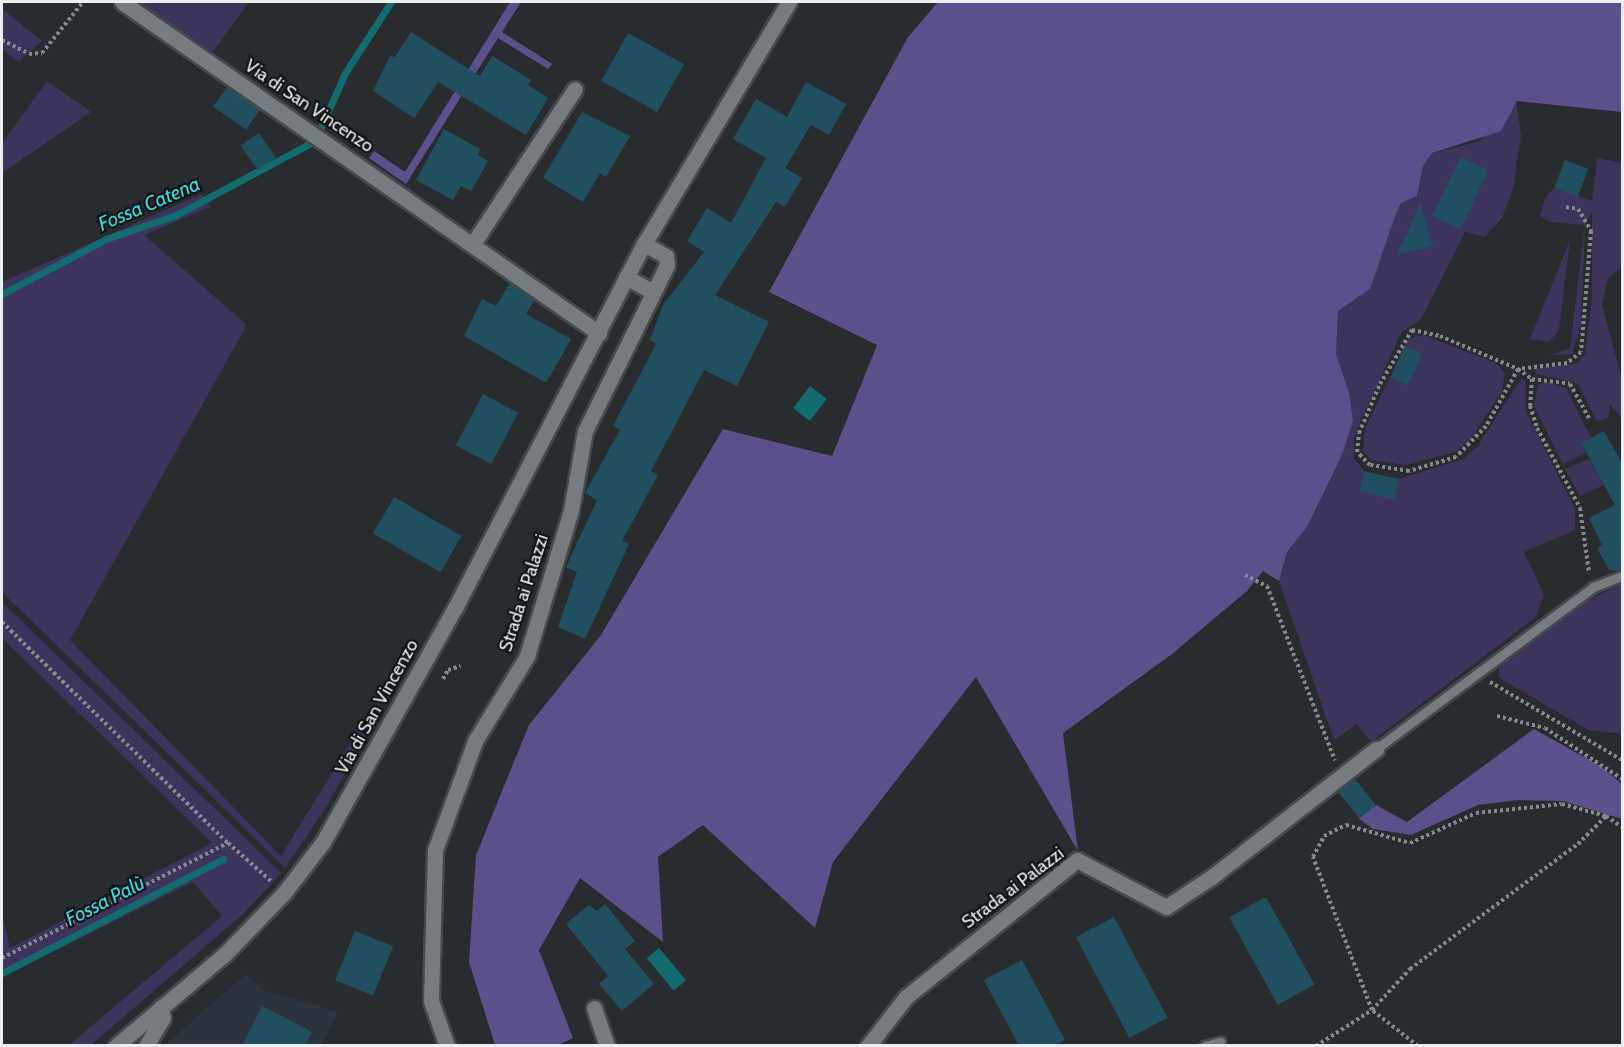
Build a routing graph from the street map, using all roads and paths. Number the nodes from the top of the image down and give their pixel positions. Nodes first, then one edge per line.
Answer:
1 (84, 2) edge
2 (122, 2) edge
3 (789, 2) edge
4 (2, 40) edge
5 (575, 89) dead end
6 (1566, 207) dead end
7 (474, 243) junction
8 (644, 244) junction
9 (626, 277) junction
10 (652, 292) junction
11 (599, 333) junction
12 (1518, 369) junction
13 (1532, 379) junction
14 (1590, 420) dead end
15 (1245, 575) dead end
16 (1623, 576) edge
17 (1590, 589) junction
18 (2, 622) edge
19 (460, 666) dead end
20 (1473, 673) junction
21 (443, 679) dead end
22 (1497, 716) dead end
23 (1376, 749) joint
24 (1623, 760) edge
25 (1342, 774) junction
26 (1623, 779) edge
27 (1606, 816) junction
28 (1623, 826) edge
29 (228, 843) junction
30 (284, 893) junction
31 (2, 958) edge
32 (161, 1007) junction
33 (594, 1008) dead end
34 (1372, 1010) junction
35 (1220, 1042) dead end
36 (116, 1046) edge
37 (146, 1046) edge
38 (447, 1046) edge
39 (607, 1046) edge
40 (868, 1046) edge
41 (1205, 1046) edge
42 (1316, 1046) edge
43 (1418, 1046) edge

1 - 4 path
2 - 7 street, Via di San Vincenzo
3 - 8 street, Via di San Vincenzo
5 - 7 street
6 - 12 path
7 - 11 street, Via di San Vincenzo
8 - 9 street, Via di San Vincenzo
8 - 10 street, Strada ai Palazzi
9 - 10 street
9 - 11 street, Via di San Vincenzo
10 - 38 street, Strada ai Palazzi
11 - 30 street, Via di San Vincenzo
12 - 12 path
12 - 13 path
13 - 14 path
13 - 17 path
15 - 25 path
16 - 17 lane
17 - 20 lane
18 - 29 path
19 - 21 path
20 - 23 lane
20 - 24 path
22 - 26 path
23 - 25 street, Strada ai Palazzi
25 - 40 street, Strada ai Palazzi
27 - 28 path
27 - 34 path
27 - 34 path
29 - 30 path
29 - 31 path
30 - 32 street, Via di San Vincenzo
32 - 36 street, Via di San Vincenzo
32 - 37 street
33 - 39 street
34 - 42 path
34 - 43 path
35 - 41 lane

